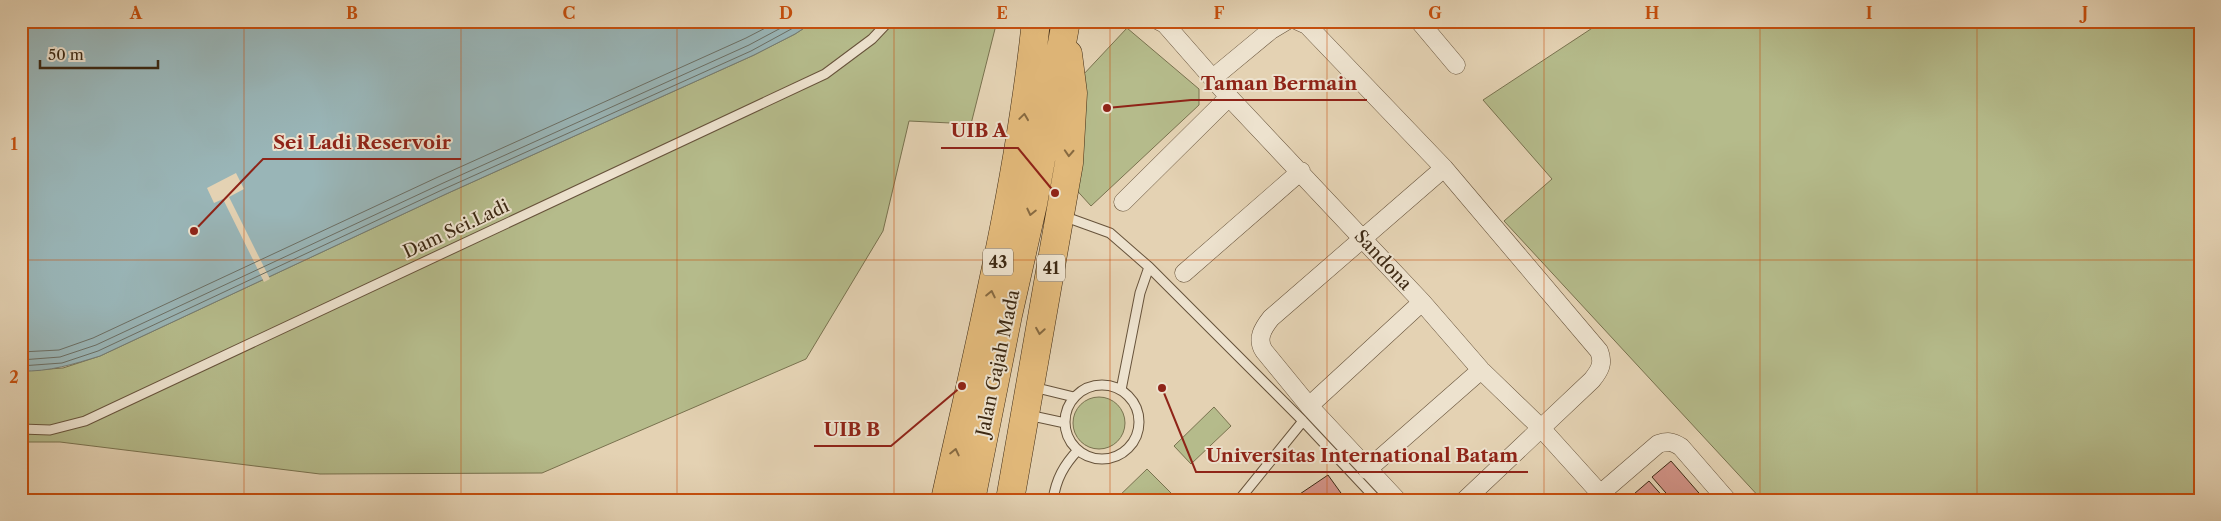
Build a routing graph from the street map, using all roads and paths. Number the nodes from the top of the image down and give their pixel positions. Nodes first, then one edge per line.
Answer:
1 (889, 21) edge
2 (1036, 21) edge
3 (1159, 21) edge
4 (1286, 21) edge
5 (1298, 21) edge
6 (1419, 21) edge
7 (1065, 28) edge
8 (1456, 65) dead end
9 (1213, 78) junction
10 (1230, 96) junction
11 (1444, 168) junction
12 (1300, 171) junction
13 (1123, 202) dead end
14 (1060, 215) junction
15 (1362, 238) junction
16 (1149, 266) junction
17 (1184, 273) dead end
18 (1422, 302) junction
19 (1481, 370) junction
20 (1031, 386) junction
21 (1121, 390) junction
22 (1074, 397) junction
23 (1026, 414) junction
24 (1306, 414) junction
25 (1065, 423) junction
26 (1541, 428) junction
27 (21, 429) edge
28 (1078, 450) junction
29 (1368, 470) junction
30 (1600, 498) edge
31 (945, 500) edge
32 (971, 500) edge
33 (1010, 500) edge
34 (1053, 500) edge
35 (1238, 500) edge
36 (1377, 500) edge
37 (1398, 500) edge
38 (1465, 500) edge
39 (1727, 500) edge

1 - 27 lane, Dam Sei.Ladi
31 -> 2 highway, Jalan Gajah Mada / 43
3 - 9 street, Sandona
4 - 9 street
5 - 11 street
6 - 8 street
7 -> 14 highway, 41
7 -> 32 highway, Jalan Gajah Mada / 43
9 - 10 street, Sandona
10 - 12 street, Sandona
10 - 13 street
11 - 15 street
11 - 26 street
12 - 15 street, Sandona
12 - 17 street
14 - 16 lane
14 -> 20 highway, 41
15 - 18 street, Sandona
15 - 24 street
16 - 21 lane
16 - 24 lane
18 - 19 street, Sandona
18 - 24 street
19 - 26 street, Sandona
19 - 29 street
20 - 22 lane
20 - 23 highway, 41
21 - 22 lane
21 - 28 lane
22 - 25 lane
23 - 25 lane
23 - 33 highway, 41
24 - 29 street
24 - 35 lane
24 - 36 lane
25 - 28 lane
26 - 30 street, Sandona
26 - 38 street
28 - 34 lane
29 - 37 street
30 - 39 street

